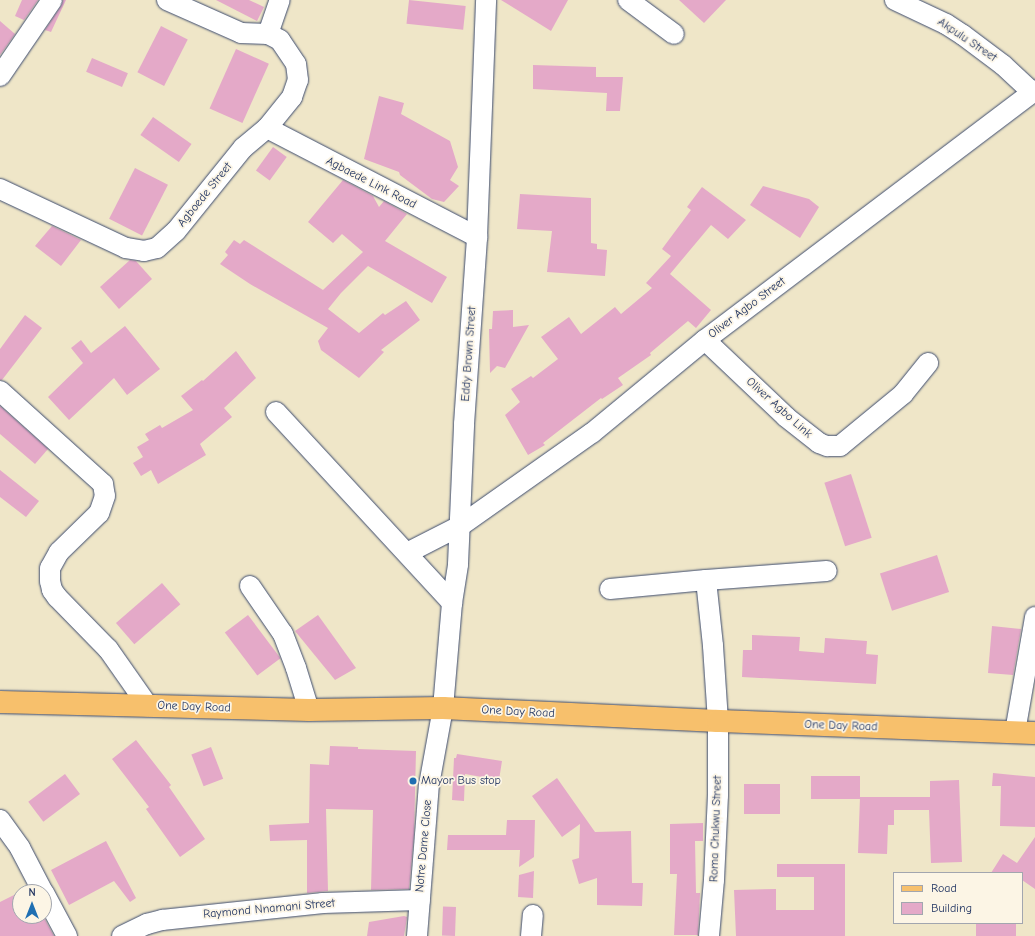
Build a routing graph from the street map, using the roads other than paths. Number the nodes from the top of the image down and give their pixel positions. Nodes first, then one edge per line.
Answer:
1 (52, 0) edge
2 (167, 0) edge
3 (280, 0) edge
4 (486, 0) edge
5 (628, 0) edge
6 (894, 0) edge
7 (268, 34) junction
8 (674, 34) dead end
9 (0, 76) edge
10 (1034, 91) edge
11 (267, 128) junction
12 (0, 189) edge
13 (477, 237) junction
14 (705, 340) junction
15 (928, 363) dead end
16 (0, 391) edge
17 (276, 412) dead end
18 (460, 526) junction
19 (407, 553) junction
20 (827, 571) dead end
21 (706, 580) junction
22 (250, 586) dead end
23 (610, 590) dead end
24 (452, 603) junction
25 (1035, 617) edge
26 (0, 702) edge
27 (148, 706) junction
28 (443, 708) junction
29 (309, 710) junction
30 (718, 721) junction
31 (1025, 732) edge
32 (0, 820) edge
33 (40, 884) edge
34 (420, 900) junction
35 (52, 907) edge
36 (532, 915) dead end
37 (67, 936) edge
38 (122, 936) edge
39 (417, 936) edge
40 (531, 936) edge
41 (709, 936) edge

1 - 9 street
2 - 7 street
3 - 7 street
4 - 13 street, Eddy Brown Street
5 - 8 street
6 - 10 street, Akpulu Street
7 - 11 street, Agboede Street
10 - 14 street, Oliver Agbo Street
11 - 12 street, Agboede Street
11 - 13 street, Agbaede Link Road
13 - 18 street, Eddy Brown Street
14 - 15 street, Oliver Agbo Link
14 - 18 street, Oliver Agbo Street
16 - 27 street
17 - 19 street
18 - 19 street, Oliver Agbo Street
18 - 24 street, Eddy Brown Street
19 - 24 street
20 - 21 street
21 - 23 street
21 - 30 street, Roma Chukwu Street
22 - 29 street
24 - 28 street, Eddy Brown Street
25 - 31 street
26 - 27 main road, One Day Road
27 - 29 main road, One Day Road
28 - 29 main road, One Day Road
28 - 30 main road, One Day Road
28 - 34 street, Notre Dame Close
30 - 31 main road, One Day Road
30 - 41 street, Roma Chukwu Street
32 - 33 street
34 - 38 street, Raymond Nnamani Street
34 - 39 street, Notre Dame Close
35 - 37 street
36 - 40 street

